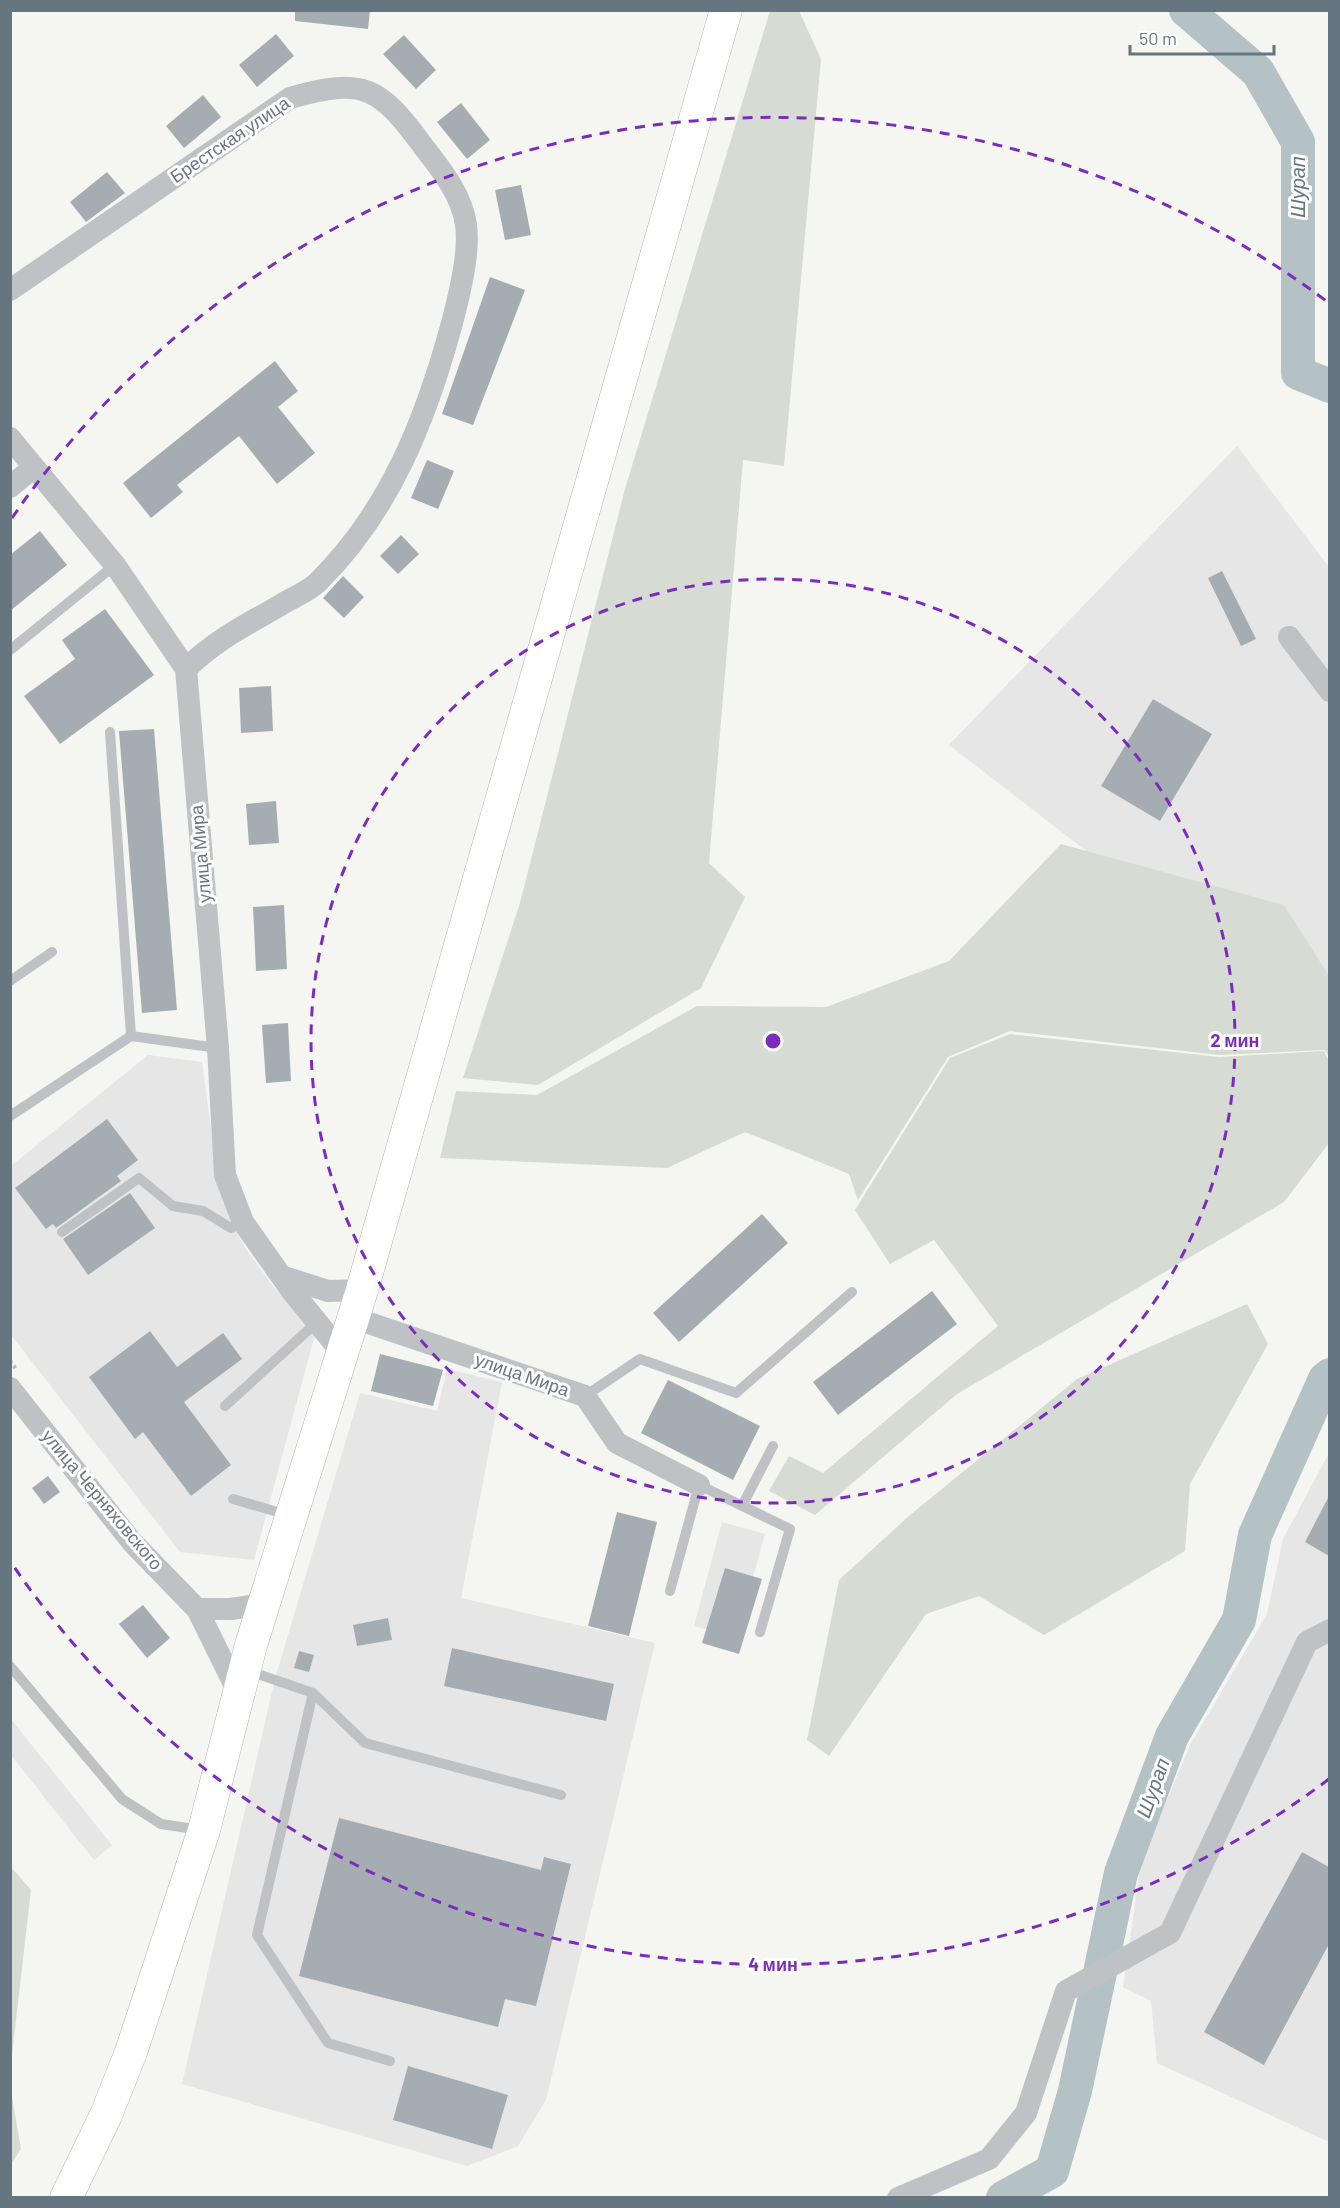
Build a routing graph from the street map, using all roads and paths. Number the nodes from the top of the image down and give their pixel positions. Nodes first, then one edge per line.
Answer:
1 (726, 10) edge
2 (10, 290) edge
3 (10, 438) edge
4 (34, 467) junction
5 (10, 487) edge
6 (115, 565) junction
7 (1289, 637) dead end
8 (10, 650) edge
9 (186, 669) junction
10 (1329, 691) edge
11 (110, 732) dead end
12 (52, 952) dead end
13 (10, 981) edge
14 (131, 1036) junction
15 (218, 1048) junction
16 (10, 1116) edge
17 (243, 1222) junction
18 (62, 1232) dead end
19 (281, 1276) junction
20 (852, 1292) dead end
21 (358, 1304) junction
22 (317, 1322) junction
23 (343, 1354) junction
24 (10, 1388) edge
25 (585, 1396) junction
26 (225, 1406) dead end
27 (773, 1446) dead end
28 (699, 1485) junction
29 (233, 1499) dead end
30 (742, 1506) junction
31 (292, 1516) junction
32 (670, 1591) dead end
33 (264, 1604) junction
34 (197, 1609) junction
35 (1329, 1630) edge
36 (760, 1632) dead end
37 (10, 1666) edge
38 (243, 1682) junction
39 (313, 1693) junction
40 (561, 1796) dead end
41 (204, 1830) junction
42 (390, 2061) dead end
43 (66, 2198) edge
44 (898, 2198) edge

1 - 21 main road
2 - 9 street, Брестская улица
3 - 4 street, улица Мира
4 - 5 street
4 - 6 street, улица Мира
6 - 8 lane
6 - 9 street, улица Мира
7 - 10 street
9 - 15 street, улица Мира
11 - 14 lane
12 - 13 lane
14 - 15 lane
14 - 16 lane
15 - 17 street, улица Мира
17 - 18 lane
17 - 19 street, улица Мира
19 - 21 street, улица Мира
19 - 22 street, улица Мира
20 - 25 lane
21 - 23 main road
21 - 25 street, улица Мира
22 - 23 street, улица Мира
22 - 26 lane
23 - 31 main road
24 - 34 street, улица Черняховского
25 - 28 street, улица Мира
27 - 30 lane
28 - 30 lane
28 - 32 lane
29 - 31 lane
30 - 36 lane
31 - 33 main road
33 - 34 street
33 - 38 main road
34 - 38 street, улица Черняховского
35 - 44 street
37 - 41 lane
38 - 39 lane
38 - 41 main road
39 - 40 lane
39 - 42 lane
41 - 43 main road

